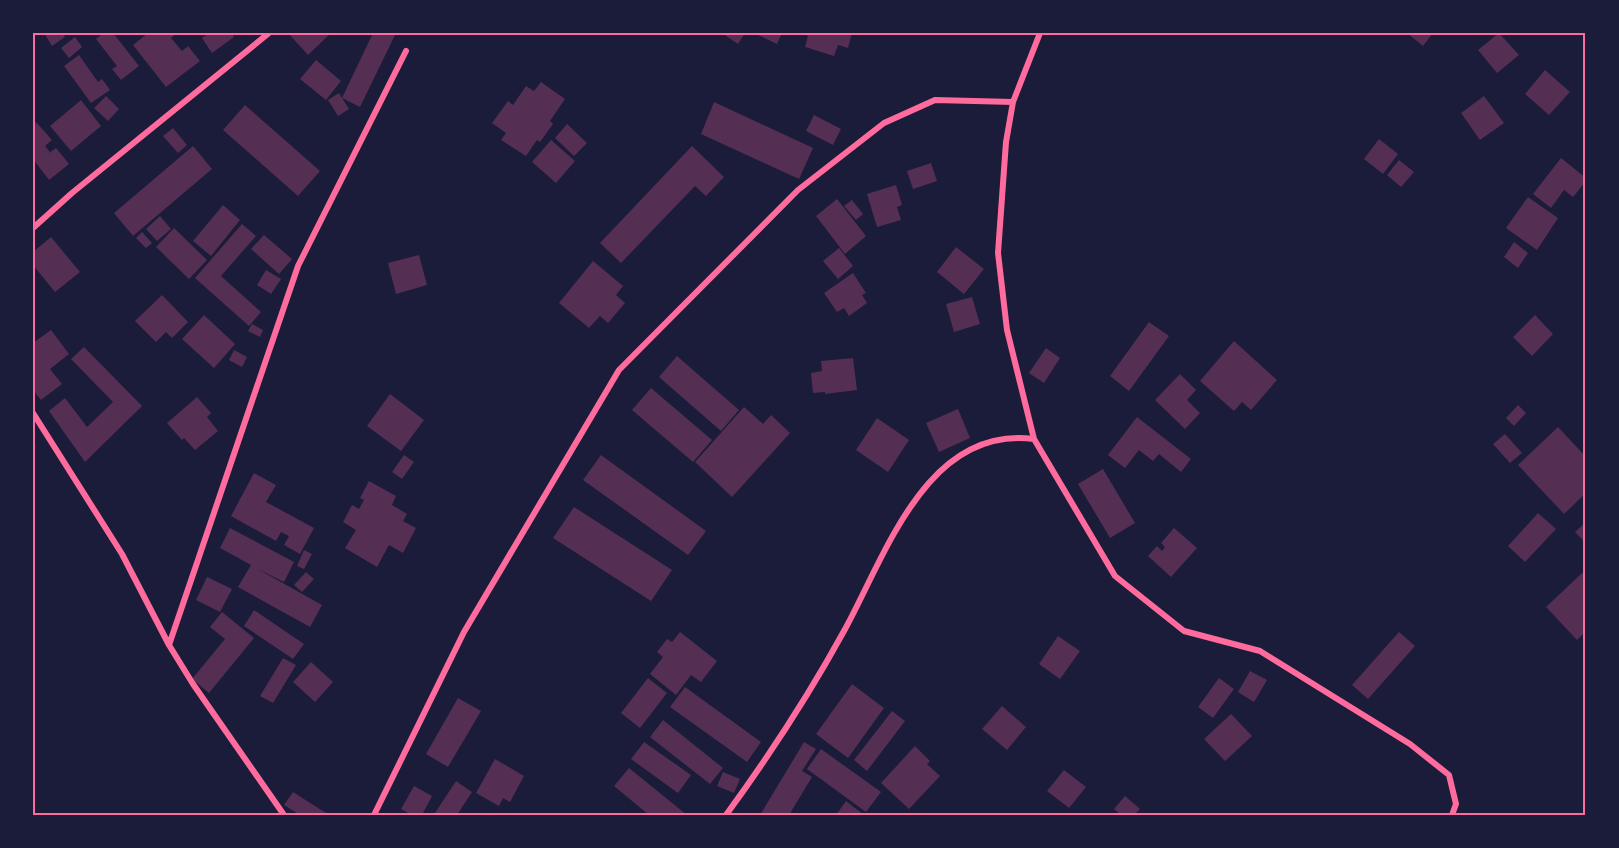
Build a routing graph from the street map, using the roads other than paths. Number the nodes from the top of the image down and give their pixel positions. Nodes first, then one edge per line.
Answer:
1 (269, 33) edge
2 (1040, 33) edge
3 (406, 51) dead end
4 (1013, 102) junction
5 (33, 228) edge
6 (33, 413) edge
7 (1034, 439) junction
8 (169, 645) junction
9 (284, 815) edge
10 (374, 815) edge
11 (726, 815) edge
12 (1452, 815) edge

1 - 5 street
2 - 4 street
3 - 8 street
4 - 7 street
4 - 10 street
6 - 8 street
7 - 11 street
7 - 12 street
8 - 9 street

